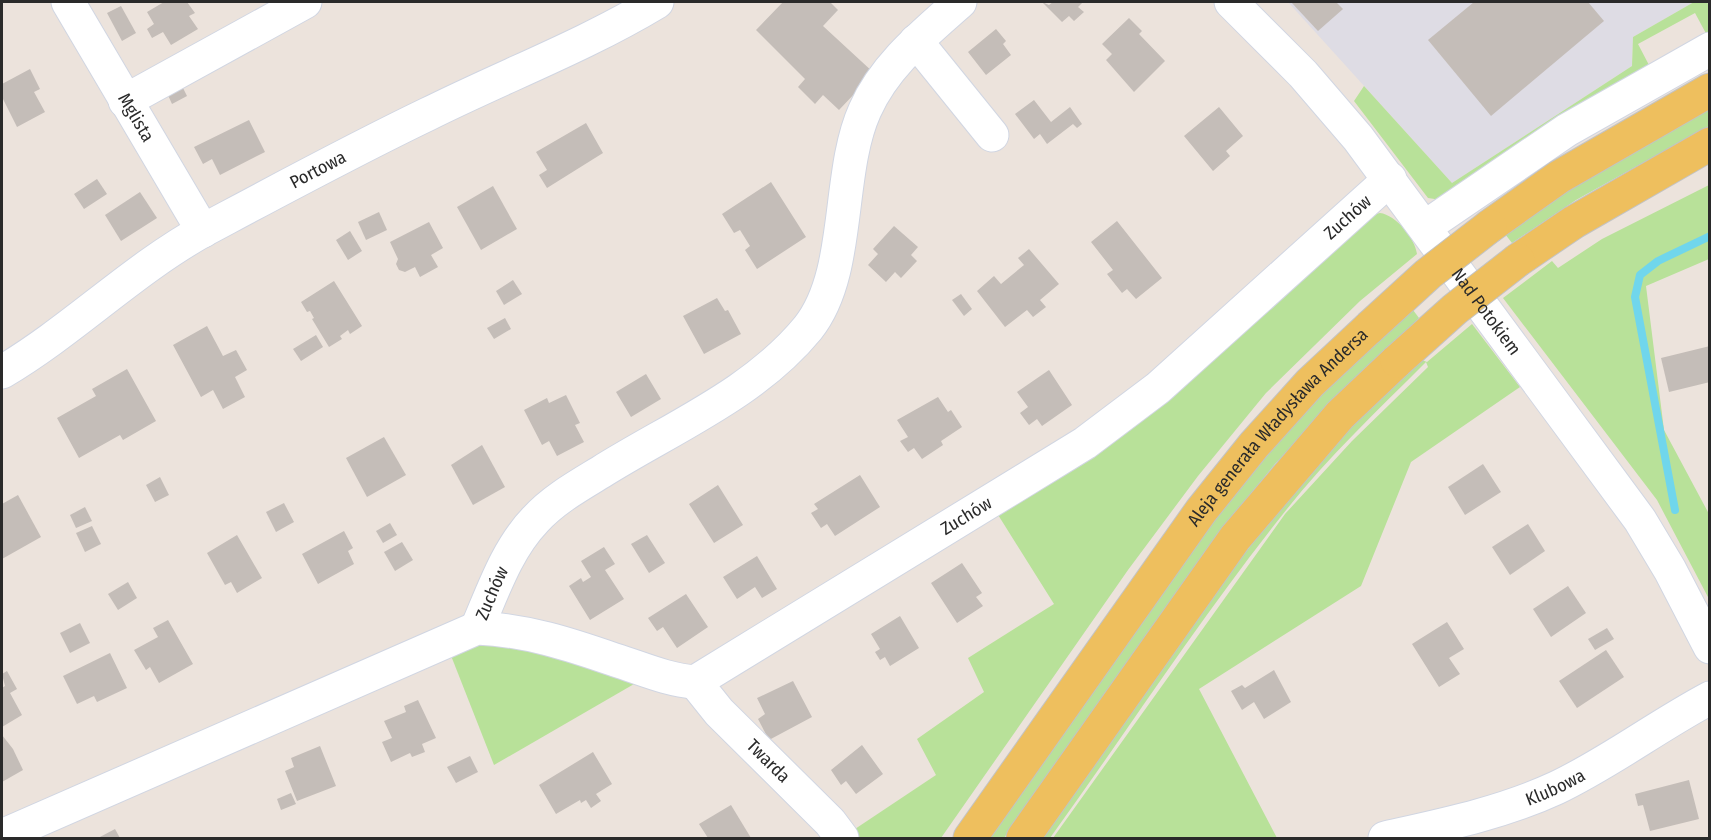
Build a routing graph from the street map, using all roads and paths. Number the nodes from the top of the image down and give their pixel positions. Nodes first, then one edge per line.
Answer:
1 (68, 2) edge
2 (305, 2) edge
3 (657, 2) edge
4 (960, 2) edge
5 (1231, 2) edge
6 (916, 41) junction
7 (1710, 49) edge
8 (1710, 90) edge
9 (125, 100) junction
10 (992, 135) dead end
11 (1710, 144) edge
12 (1390, 179) junction
13 (1425, 227) junction
14 (203, 231) junction
15 (2, 372) edge
16 (477, 628) junction
17 (1710, 647) edge
18 (695, 682) junction
19 (1710, 698) edge
20 (2, 836) edge
21 (842, 838) edge
22 (970, 838) edge
23 (1023, 838) edge
24 (1385, 838) edge

1 - 9 street, Mglista
2 - 9 street
3 - 14 street, Portowa
4 - 6 street, Zuchów
5 - 12 street, Nad Potokiem
6 - 10 street
6 - 16 street, Zuchów
7 - 13 street
8 - 22 main road, Aleja generała Władysława Andersa, bridge
9 - 14 street, Mglista
11 - 23 main road, Aleja generała Władysława Andersa, bridge
12 - 13 street, Nad Potokiem
12 - 18 street, Zuchów
13 - 17 street, Nad Potokiem
14 - 15 street, Portowa
16 - 18 street, Zuchów
16 - 20 street, Zuchów
18 - 21 street, Twarda
19 - 24 street, Klubowa

